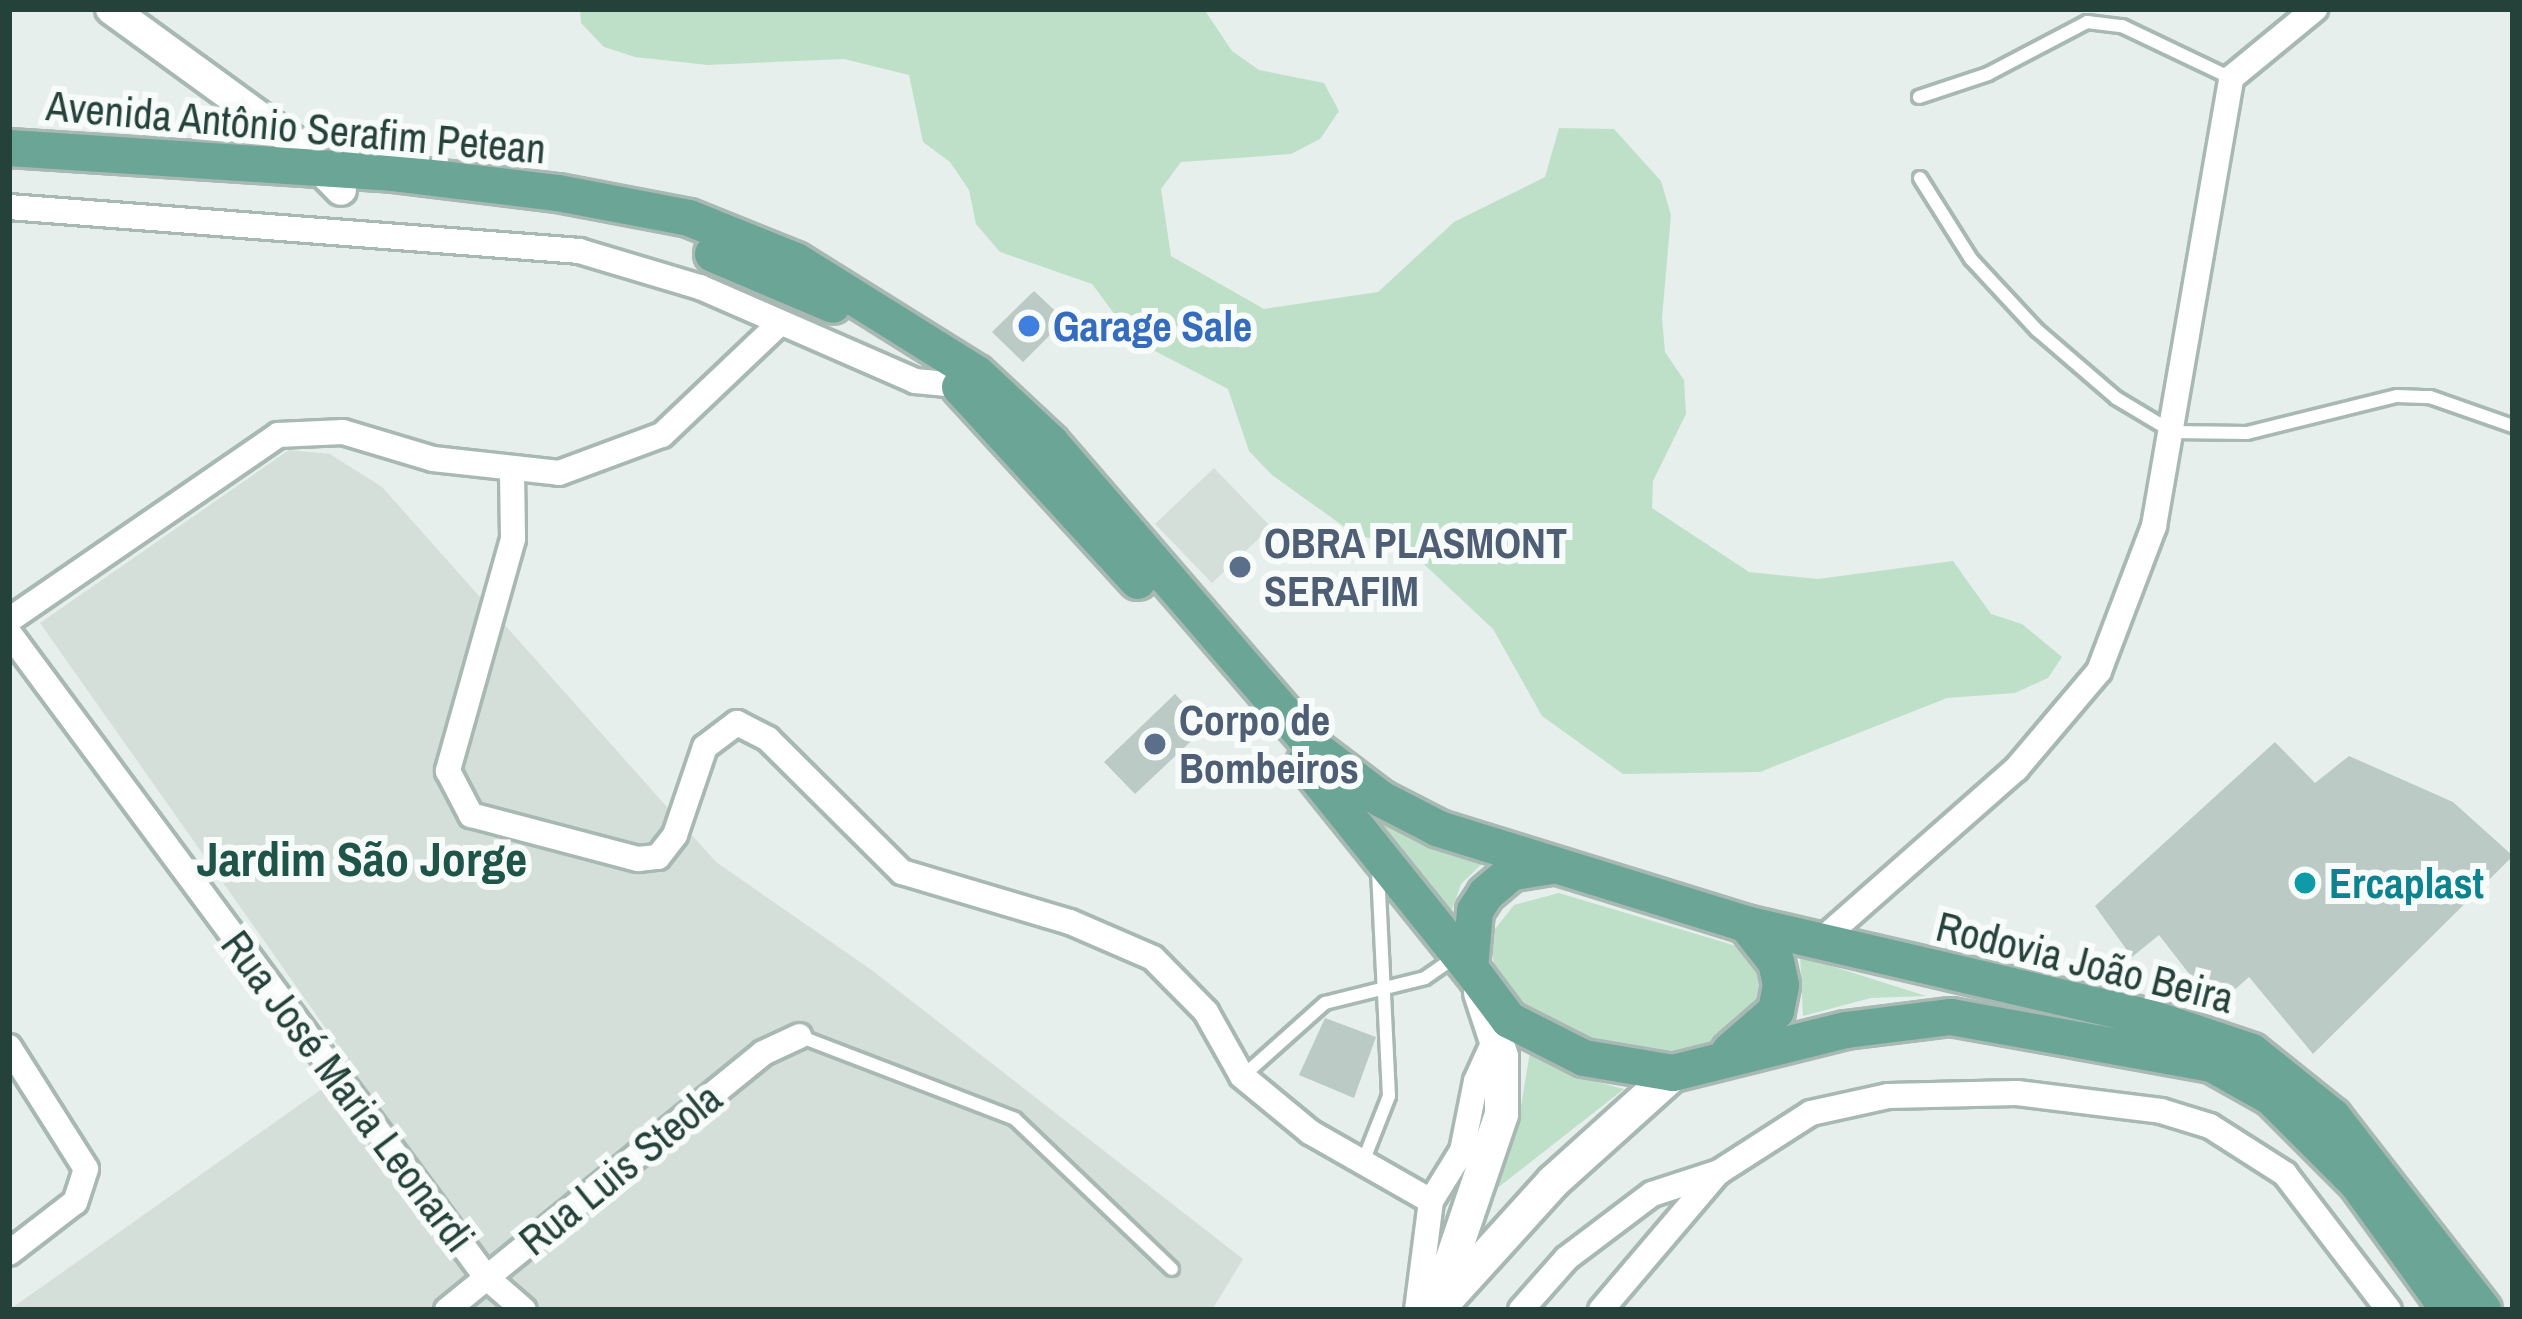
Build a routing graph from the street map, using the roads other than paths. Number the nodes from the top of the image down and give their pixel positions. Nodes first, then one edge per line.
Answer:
1 (111, 9) edge
2 (2314, 9) edge
3 (2231, 78) junction
4 (1919, 97) dead end
5 (256, 116) junction
6 (9, 148) edge
7 (261, 165) junction
8 (9, 170) edge
9 (1920, 178) dead end
10 (332, 180) junction
11 (9, 207) edge
12 (779, 324) junction
13 (958, 385) junction
14 (2513, 426) edge
15 (2173, 432) junction
16 (512, 473) junction
17 (9, 620) edge
18 (9, 633) edge
19 (1348, 809) joint
20 (1372, 839) junction
21 (1560, 865) junction
22 (1746, 924) junction
23 (1819, 943) junction
24 (1470, 971) junction
25 (1387, 987) junction
26 (799, 1036) joint
27 (1497, 1036) junction
28 (9, 1047) edge
29 (1712, 1063) junction
30 (1673, 1073) junction
31 (1242, 1076) junction
32 (1362, 1163) junction
33 (1719, 1172) junction
34 (1431, 1201) junction
35 (9, 1253) edge
36 (1172, 1269) dead end
37 (486, 1277) junction
38 (447, 1310) edge
39 (524, 1310) edge
40 (1418, 1310) edge
41 (1435, 1310) edge
42 (1521, 1310) edge
43 (1601, 1310) edge
44 (2389, 1310) edge
45 (2449, 1310) edge
46 (2482, 1310) edge

1 - 5 street
2 - 3 street
3 - 4 lane
3 - 15 street
5 - 7 street
5 - 10 street
6 - 7 main road, Avenida Antônio Serafim Petean
7 - 10 main road, Avenida Antônio Serafim Petean
8 - 10 main road, Avenida Antônio Serafim Petean
9 - 15 lane
10 - 13 main road, Avenida Antônio Serafim Petean
10 - 21 main road, Avenida Antônio Serafim Petean
11 - 12 street
12 - 13 street
12 - 16 street
13 - 19 main road, Avenida Antônio Serafim Petean
14 - 15 lane
15 - 23 street
16 - 17 street
16 - 31 street
18 - 37 street, Rua José Maria Leonardi
19 - 20 main road, Rodovia João Beira
20 - 24 main road, Rodovia João Beira
20 - 25 lane
21 - 22 main road, Rodovia João Beira
21 - 24 main road
22 - 23 main road, Rodovia João Beira
22 - 29 main road
23 - 46 main road, Rodovia João Beira
24 - 25 lane
24 - 27 main road
24 - 30 main road, Rodovia João Beira
25 - 31 lane
25 - 32 lane
26 - 36 lane
26 - 37 street, Rua Luis Steola
27 - 34 street
27 - 41 main road
28 - 35 street
29 - 30 main road, Rodovia João Beira
29 - 45 main road, Rodovia João Beira
30 - 41 main road
31 - 32 street
32 - 34 street
33 - 42 street
33 - 43 street
33 - 44 street
34 - 40 street
37 - 38 street, Rua Luis Steola
37 - 39 street, Rua José Maria Leonardi

